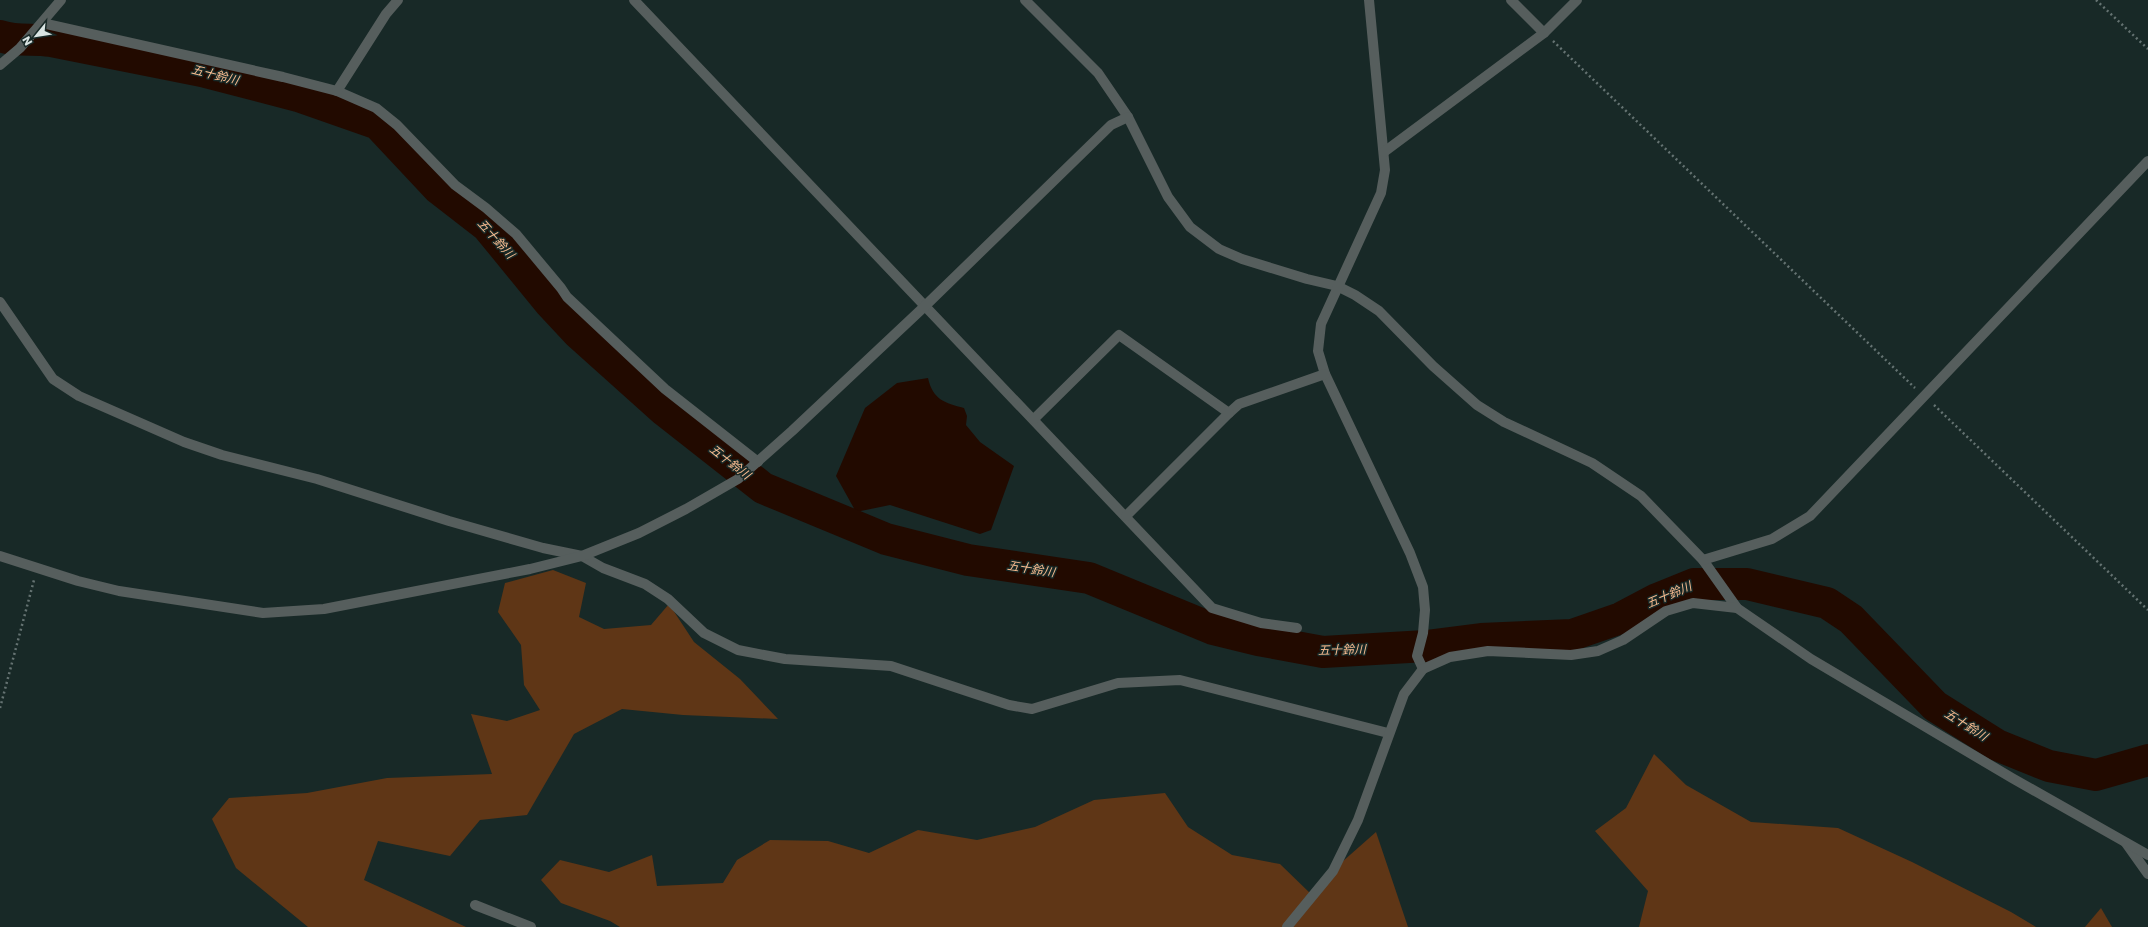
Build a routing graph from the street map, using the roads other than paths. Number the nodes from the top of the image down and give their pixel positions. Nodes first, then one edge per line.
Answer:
1 (61, 0) edge
2 (398, 0) edge
3 (634, 0) edge
4 (1025, 0) edge
5 (1369, 0) edge
6 (1511, 0) edge
7 (1577, 0) edge
8 (39, 26) junction
9 (1544, 33) junction
10 (0, 65) edge
11 (337, 91) junction
12 (1128, 116) junction
13 (1384, 152) junction
14 (2148, 162) edge
15 (1337, 286) junction
16 (0, 302) edge
17 (925, 306) junction
18 (1325, 374) junction
19 (1229, 413) junction
20 (1034, 419) junction
21 (754, 465) junction
22 (1126, 516) junction
23 (0, 556) edge
24 (582, 556) junction
25 (1703, 560) junction
26 (1737, 608) junction
27 (1297, 628) dead end
28 (1423, 669) junction
29 (1388, 733) junction
30 (2126, 843) junction
31 (2148, 855) edge
32 (2148, 874) edge
33 (475, 905) dead end
34 (531, 927) edge
35 (1287, 927) edge

1 - 8 street
2 - 11 street
3 - 17 street
4 - 12 street
5 - 13 street
6 - 9 street
7 - 9 street
8 - 10 street
8 - 11 street
9 - 13 street
11 - 21 street
12 - 15 street
12 - 17 street
13 - 15 street
14 - 25 street
15 - 18 street
15 - 25 street
16 - 24 street
17 - 20 street
17 - 21 street
18 - 19 street
18 - 28 street
19 - 20 street
19 - 22 street
20 - 22 street
21 - 24 street
22 - 27 street
23 - 24 street
24 - 29 street
25 - 26 street
26 - 28 street
26 - 30 street
28 - 29 street
29 - 35 street
30 - 31 street
30 - 32 street
33 - 34 street

